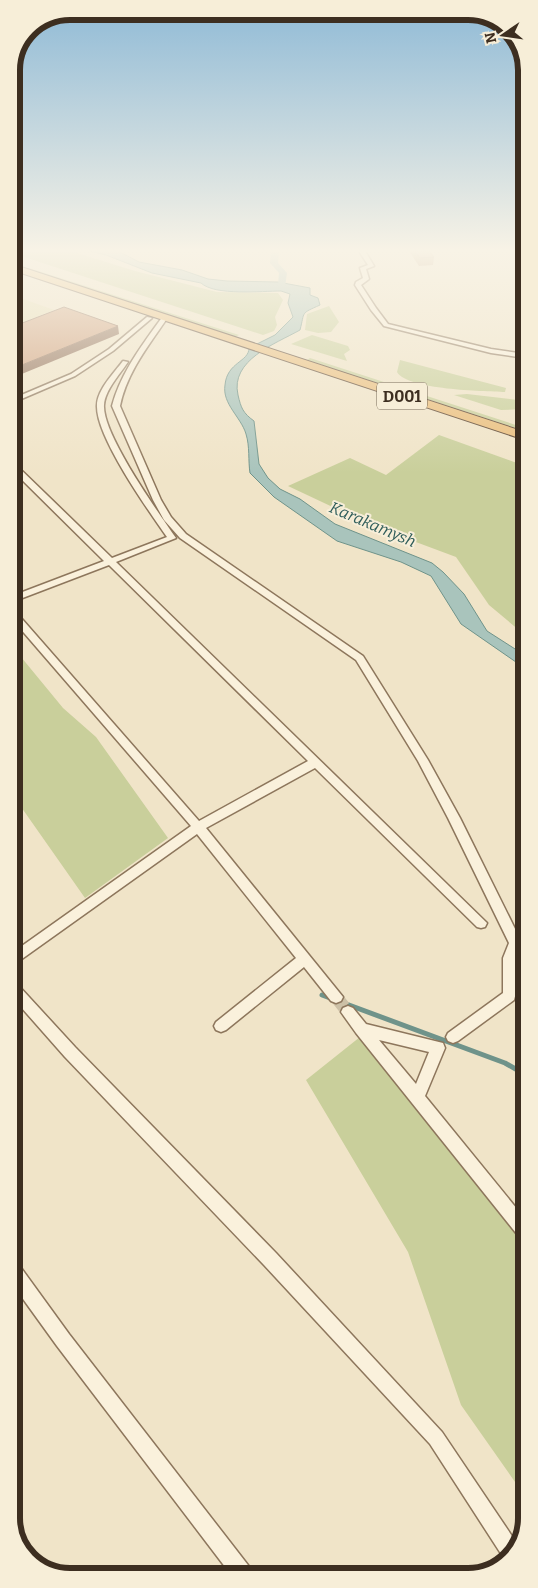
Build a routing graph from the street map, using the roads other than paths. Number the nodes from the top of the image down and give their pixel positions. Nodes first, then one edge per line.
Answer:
1 (141, 325) edge
2 (160, 325) edge
3 (194, 325) edge
4 (205, 325) edge
5 (386, 325) edge
6 (248, 340) junction
7 (284, 352) junction
8 (518, 355) edge
9 (125, 362) dead end
10 (20, 398) edge
11 (518, 422) edge
12 (518, 434) edge
13 (20, 474) edge
14 (110, 562) junction
15 (20, 596) edge
16 (20, 622) edge
17 (316, 762) junction
18 (198, 827) junction
19 (481, 923) dead end
20 (516, 944) junction
21 (518, 948) edge
22 (20, 955) edge
23 (304, 959) junction
24 (336, 997) tunnel mouth
25 (20, 998) edge
26 (348, 1012) tunnel mouth
27 (221, 1026) dead end
28 (361, 1029) junction
29 (453, 1037) dead end
30 (417, 1098) junction
31 (518, 1222) edge
32 (20, 1281) edge
33 (508, 1548) edge
34 (238, 1568) edge

1 - 10 street
2 - 20 street
3 - 6 highway, D001
4 - 6 highway, D001
5 - 8 street
6 - 7 highway, D001
7 - 11 highway, D001
7 - 12 highway, D001
9 - 14 street
13 - 14 street
14 - 15 street
14 - 17 street
16 - 18 street
17 - 18 street
17 - 19 street
18 - 22 street
18 - 23 street
20 - 21 street
20 - 29 street
23 - 24 street
23 - 27 street
25 - 33 street
26 - 28 street
28 - 30 street
28 - 30 street
30 - 31 street
32 - 34 street

